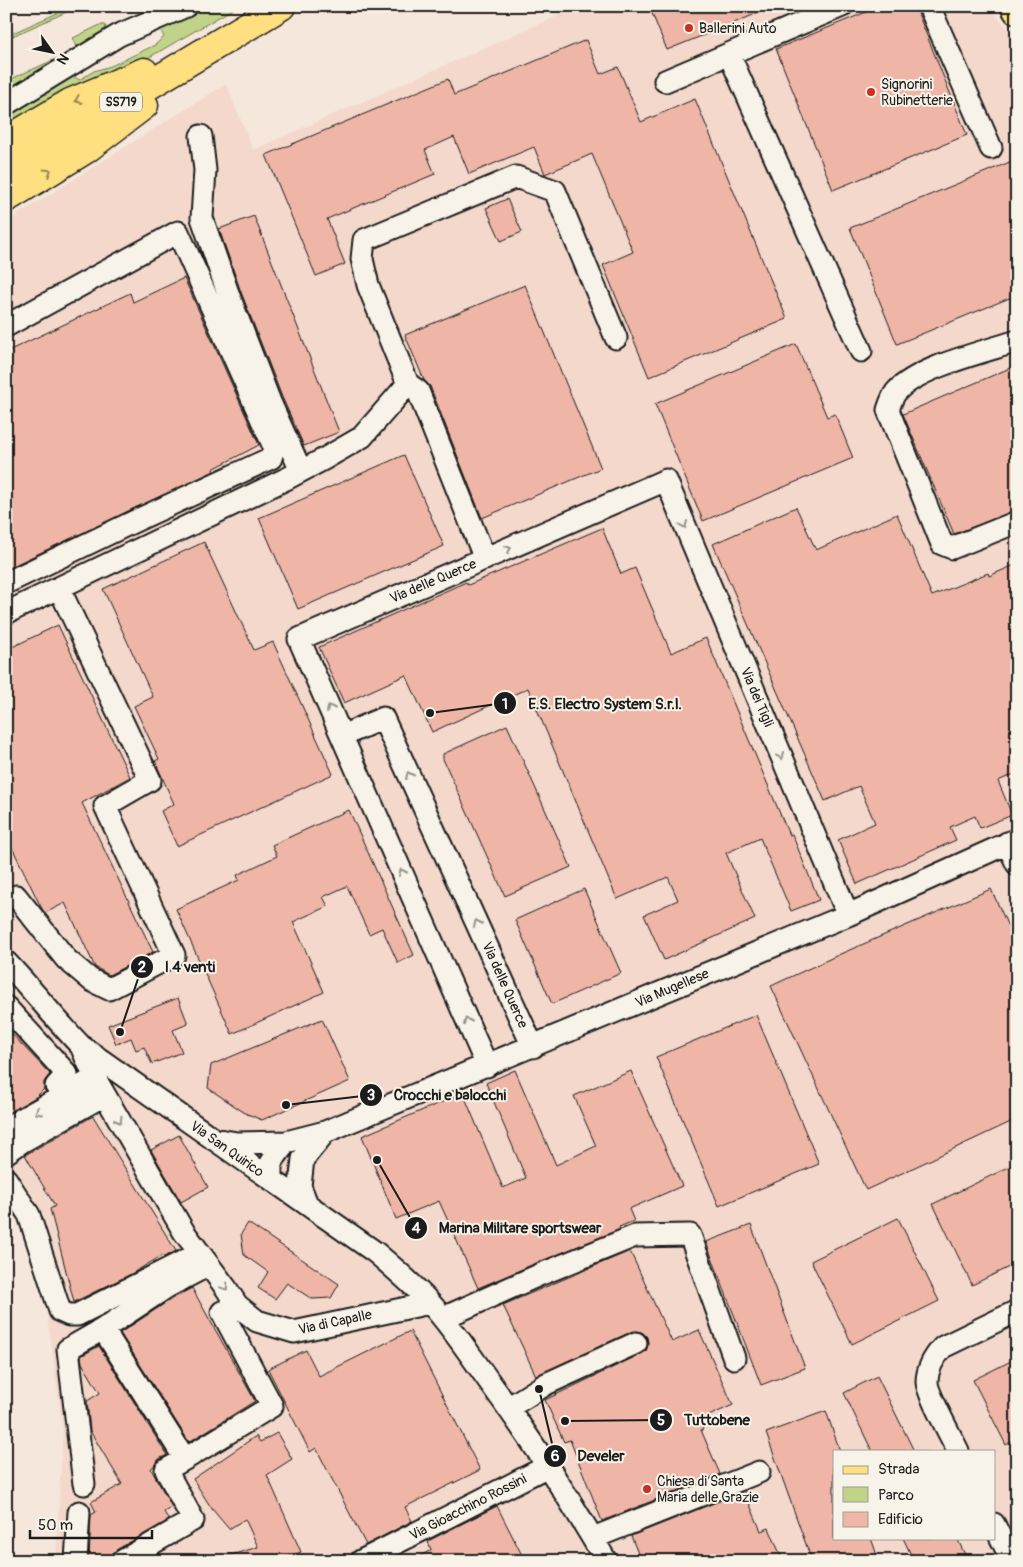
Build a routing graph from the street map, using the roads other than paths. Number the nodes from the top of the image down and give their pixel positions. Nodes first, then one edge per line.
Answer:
1 (186, 6) edge
2 (281, 6) edge
3 (842, 6) edge
4 (928, 6) edge
5 (1014, 6) edge
6 (1017, 11) edge
7 (235, 33) junction
8 (729, 54) junction
9 (665, 81) dead end
10 (6, 104) edge
11 (201, 136) dead end
12 (6, 141) edge
13 (991, 148) dead end
14 (6, 171) edge
15 (6, 198) edge
16 (6, 326) edge
17 (616, 338) dead end
18 (1017, 341) edge
19 (861, 351) dead end
20 (408, 384) junction
21 (301, 471) junction
22 (666, 480) joint
23 (1017, 522) edge
24 (485, 558) junction
25 (6, 583) edge
26 (59, 588) junction
27 (6, 613) edge
28 (342, 736) junction
29 (1012, 841) edge
30 (1017, 864) edge
31 (16, 896) dead end
32 (848, 914) junction
33 (6, 945) edge
34 (6, 962) edge
35 (30, 987) junction
36 (6, 1007) edge
37 (81, 1046) junction
38 (533, 1047) junction
39 (487, 1066) junction
40 (100, 1087) junction
41 (65, 1096) junction
42 (6, 1128) edge
43 (325, 1132) junction
44 (212, 1139) junction
45 (286, 1142) junction
46 (6, 1153) edge
47 (303, 1159) junction
48 (6, 1179) edge
49 (271, 1179) junction
50 (307, 1204) junction
51 (205, 1259) junction
52 (437, 1310) junction
53 (1017, 1311) edge
54 (222, 1312) dead end
55 (103, 1329) junction
56 (636, 1343) dead end
57 (734, 1358) dead end
58 (508, 1408) junction
59 (958, 1450) edge
60 (185, 1459) junction
61 (548, 1466) junction
62 (759, 1472) dead end
63 (84, 1484) dead end
64 (79, 1512) dead end
65 (996, 1528) edge
66 (593, 1538) junction
67 (76, 1561) edge
68 (122, 1561) edge
69 (361, 1561) edge
70 (606, 1561) edge
71 (1012, 1561) edge

1 - 10 street
2 - 7 highway, SS719
3 - 8 street
4 - 13 street
5 - 6 main road
7 -> 12 highway
7 - 14 highway, SS719
15 -> 7 highway
8 - 9 street
8 - 19 street
11 - 21 street
16 - 25 street
17 - 20 street
18 - 23 street
20 - 21 street
20 - 24 street
21 - 26 street
24 -> 22 street, Via delle Querce
22 -> 32 street, Via dei Tigli
28 -> 24 street, Via delle Querce
26 - 27 street
26 - 31 street
38 -> 28 street, Via delle Querce
39 -> 28 street, Via delle Querce
29 - 30 street
29 - 32 street, Via Mugellese
32 - 38 street, Via Mugellese
33 - 35 street, Via San Quirico
34 - 35 street, Via San Quirico
35 - 37 street, Via San Quirico
36 - 41 street
37 - 40 street, Via di Capalle
37 - 44 street, Via San Quirico
38 - 39 street, Via Mugellese
39 - 43 street, Via Mugellese
40 - 41 street
40 - 46 street
40 -> 51 street, Via di Capalle
41 -> 42 street
43 - 45 street, Via Mugellese
43 - 47 street, Via Mugellese
44 - 45 street, Via Mugellese
44 - 49 street, Via San Quirico
45 - 49 street
47 - 49 street, Via Mugellese
47 - 50 street
48 - 51 street
49 - 50 street, Via San Quirico
50 - 52 street, Via San Quirico
51 -> 52 street, Via di Capalle
51 - 55 street
52 - 57 street, Via di Capalle
52 - 58 street
53 - 59 street
54 - 60 street
55 - 60 street
55 - 63 street
56 - 58 street
58 - 61 street
60 - 68 street
61 - 66 street
61 - 69 street, Via Gioacchino Rossini
62 - 66 street
64 - 67 street
65 - 71 street
66 - 70 street

